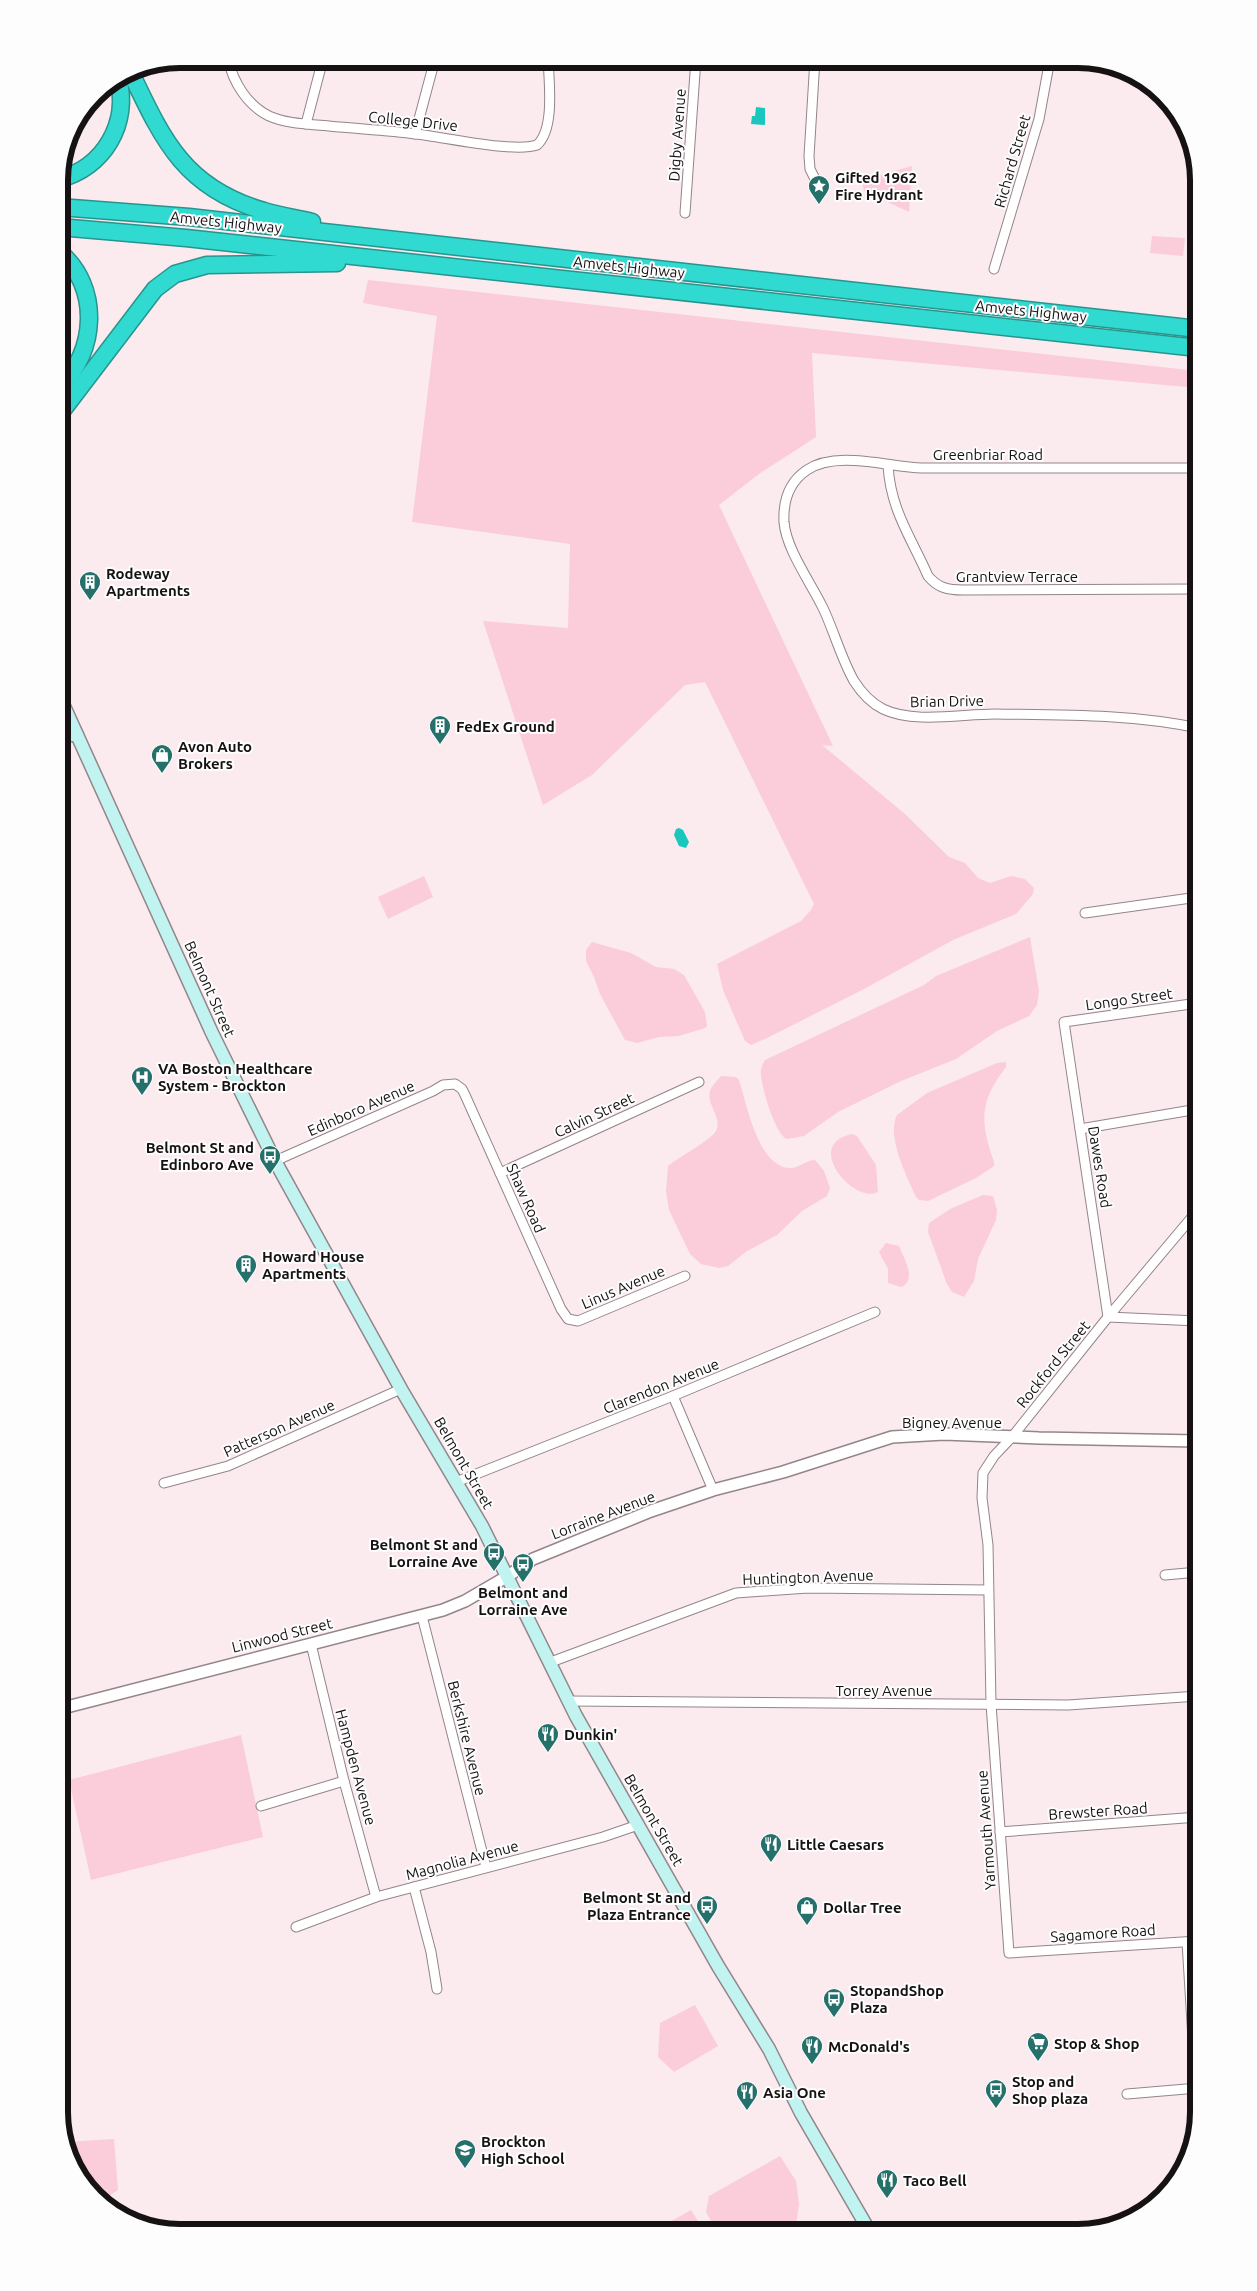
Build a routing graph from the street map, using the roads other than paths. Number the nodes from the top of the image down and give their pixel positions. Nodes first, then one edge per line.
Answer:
1 (230, 67) edge
2 (322, 67) edge
3 (433, 67) edge
4 (548, 67) edge
5 (695, 68) edge
6 (814, 68) edge
7 (1048, 68) edge
8 (134, 78) edge
9 (119, 85) edge
10 (306, 124) junction
11 (415, 134) junction
12 (68, 175) edge
13 (817, 183) dead end
14 (68, 208) edge
15 (685, 213) dead end
16 (68, 229) edge
17 (398, 240) junction
18 (397, 260) junction
19 (68, 261) edge
20 (994, 269) dead end
21 (1190, 328) edge
22 (1190, 347) edge
23 (68, 379) edge
24 (68, 403) edge
25 (888, 466) junction
26 (1190, 468) edge
27 (789, 490) joint
28 (1190, 589) edge
29 (68, 716) edge
30 (1190, 727) edge
31 (68, 735) edge
32 (76, 735) junction
33 (1190, 898) edge
34 (1085, 913) dead end
35 (1190, 1004) edge
36 (1064, 1022) joint
37 (699, 1082) dead end
38 (458, 1085) joint
39 (1190, 1110) edge
40 (1080, 1129) junction
41 (275, 1161) junction
42 (500, 1173) junction
43 (1190, 1220) edge
44 (685, 1276) dead end
45 (875, 1312) dead end
46 (1108, 1317) junction
47 (571, 1321) joint
48 (1190, 1321) edge
49 (401, 1389) junction
50 (673, 1396) junction
51 (1012, 1437) junction
52 (1190, 1441) edge
53 (456, 1482) junction
54 (164, 1484) dead end
55 (713, 1490) junction
56 (1190, 1572) edge
57 (1165, 1574) dead end
58 (508, 1576) junction
59 (988, 1590) junction
60 (422, 1616) junction
61 (311, 1644) junction
62 (551, 1662) junction
63 (1190, 1697) edge
64 (569, 1701) junction
65 (991, 1704) junction
66 (67, 1707) edge
67 (344, 1781) junction
68 (261, 1806) dead end
69 (1190, 1818) edge
70 (638, 1825) junction
71 (1000, 1832) junction
72 (486, 1867) junction
73 (414, 1887) junction
74 (376, 1897) junction
75 (296, 1927) dead end
76 (1187, 1942) junction
77 (1190, 1942) edge
78 (1009, 1953) joint
79 (1190, 1986) edge
80 (437, 1989) dead end
81 (1190, 2089) edge
82 (1127, 2094) dead end
83 (865, 2224) edge

1 - 10 street, College Drive
2 - 10 street
3 - 11 street
4 - 11 street, College Drive
5 - 15 street, Digby Avenue
6 - 13 street
7 - 20 street, Richard Street
8 - 17 highway
9 - 12 highway
10 - 11 street, College Drive
14 - 17 highway, Amvets Highway
16 - 18 highway, Amvets Highway
17 - 21 highway, Amvets Highway
18 - 22 highway, Amvets Highway
18 - 24 highway
19 - 23 highway
25 - 26 street, Greenbriar Road
25 - 27 street, Greenbriar Road
25 - 28 street, Grantview Terrace
27 - 30 street, Brian Drive
29 - 32 main road, Belmont Street
31 - 32 main road
32 - 41 main road, Belmont Street
33 - 34 street
35 - 36 street, Longo Street
36 - 40 street, Dawes Road
37 - 42 street, Calvin Street
38 - 41 street, Edinboro Avenue
38 - 42 street, Shaw Road
39 - 40 street
40 - 46 street, Dawes Road
41 - 49 main road, Belmont Street
42 - 47 street, Shaw Road
43 - 46 street, Rockford Street
44 - 47 street, Linus Avenue
45 - 50 street, Clarendon Avenue
46 - 48 street
46 - 51 street, Rockford Street
49 - 53 main road, Belmont Street
49 - 54 street, Patterson Avenue
50 - 53 street, Clarendon Avenue
50 - 55 street
51 - 52 street, Bigney Avenue
51 - 55 street, Bigney Avenue
51 - 59 street, Rockford Street
53 - 58 main road, Belmont Street
55 - 58 street, Lorraine Avenue
56 - 57 street
58 - 60 street, Linwood Street
58 - 62 main road, Belmont Street
59 - 62 street, Huntington Avenue
59 - 65 street, Rockford Street
60 - 61 street, Linwood Street
60 - 72 street, Berkshire Avenue
61 - 66 street, Linwood Street
61 - 67 street, Hampden Avenue
62 - 64 main road, Belmont Street
63 - 65 street, Torrey Avenue
64 - 65 street, Torrey Avenue
64 - 70 main road, Belmont Street
65 - 71 street, Yarmouth Avenue
67 - 68 street
67 - 74 street, Hampden Avenue
69 - 71 street, Brewster Road
70 - 72 street, Magnolia Avenue
70 - 83 main road, Belmont Street
71 - 78 street, Yarmouth Avenue
72 - 73 street, Magnolia Avenue
73 - 74 street, Magnolia Avenue
73 - 80 street
74 - 75 street, Magnolia Avenue
76 - 77 street, Sagamore Road
76 - 78 street, Sagamore Road
76 - 79 street
81 - 82 street

